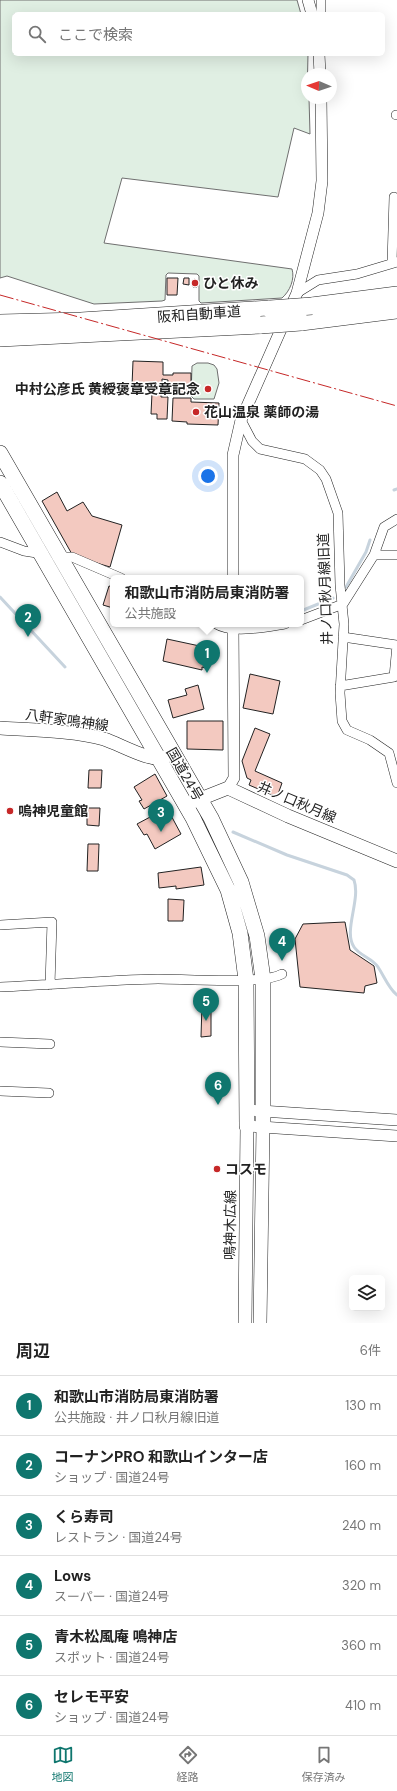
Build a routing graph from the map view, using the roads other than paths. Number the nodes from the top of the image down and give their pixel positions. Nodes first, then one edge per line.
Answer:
1 (308, 0) edge
2 (321, 0) edge
3 (311, 12) edge
4 (321, 12) edge
5 (319, 56) edge
6 (320, 68) edge
7 (321, 104) edge
8 (394, 197) dead end
9 (395, 262) edge
10 (298, 293) junction
11 (397, 295) edge
12 (397, 310) edge
13 (0, 323) edge
14 (0, 338) edge
15 (241, 420) junction
16 (0, 453) edge
17 (0, 482) edge
18 (397, 519) edge
19 (0, 542) edge
20 (42, 554) junction
21 (374, 555) junction
22 (397, 555) edge
23 (61, 557) junction
24 (114, 575) edge
25 (233, 575) edge
26 (343, 604) junction
27 (304, 619) edge
28 (233, 627) edge
29 (247, 627) edge
30 (267, 627) edge
31 (343, 637) junction
32 (340, 686) junction
33 (0, 728) edge
34 (167, 756) junction
35 (397, 783) edge
36 (228, 788) junction
37 (199, 798) junction
38 (185, 805) junction
39 (397, 861) edge
40 (0, 925) edge
41 (282, 974) dead end
42 (263, 979) junction
43 (246, 980) junction
44 (50, 985) junction
45 (0, 987) edge
46 (0, 1042) edge
47 (50, 1044) dead end
48 (0, 1091) edge
49 (49, 1092) dead end
50 (247, 1110) junction
51 (264, 1111) junction
52 (397, 1120) edge
53 (247, 1126) junction
54 (264, 1127) junction
55 (397, 1136) edge
56 (245, 1323) edge
57 (260, 1323) edge

1 - 3 street
2 - 4 street
5 - 6 street
7 - 10 street
8 - 9 street
9 - 10 street
10 - 15 street
11 - 13 highway, 阪和自動車道, bridge
12 - 14 highway, 阪和自動車道, bridge
15 - 25 street
15 - 26 street, 井ノ口秋月線旧道
16 - 23 highway, 国道24号
17 - 20 highway, 国道24号
18 - 21 street
19 - 20 street
20 - 23 street
20 - 34 highway, 国道24号
21 - 22 street
21 - 26 street
23 - 24 street
23 - 34 highway, 国道24号
26 - 27 street
26 - 31 street, 井ノ口秋月線旧道
28 - 36 street
29 - 30 street
31 - 32 street, 井ノ口秋月線旧道
31 - 32 street
32 - 35 street, 井ノ口秋月線旧道
33 - 34 main road, 八軒家鳴神線
34 - 37 highway, 国道24号
34 - 38 highway, 国道24号
36 - 37 main road
36 - 39 main road, 井ノ口秋月線
37 - 38 main road
37 - 42 highway, 国道24号
38 - 43 highway, 国道24号
40 - 44 street
41 - 42 street
42 - 43 street
42 - 51 highway, 国道24号
43 - 44 street
43 - 50 highway, 国道24号
44 - 45 street
46 - 47 street
48 - 49 street
50 - 51 street
50 - 53 highway, 国道24号
51 - 52 street
51 - 54 highway, 国道24号
53 - 54 street
53 - 56 main road, 鳴神木広線
54 - 55 street
54 - 57 main road

